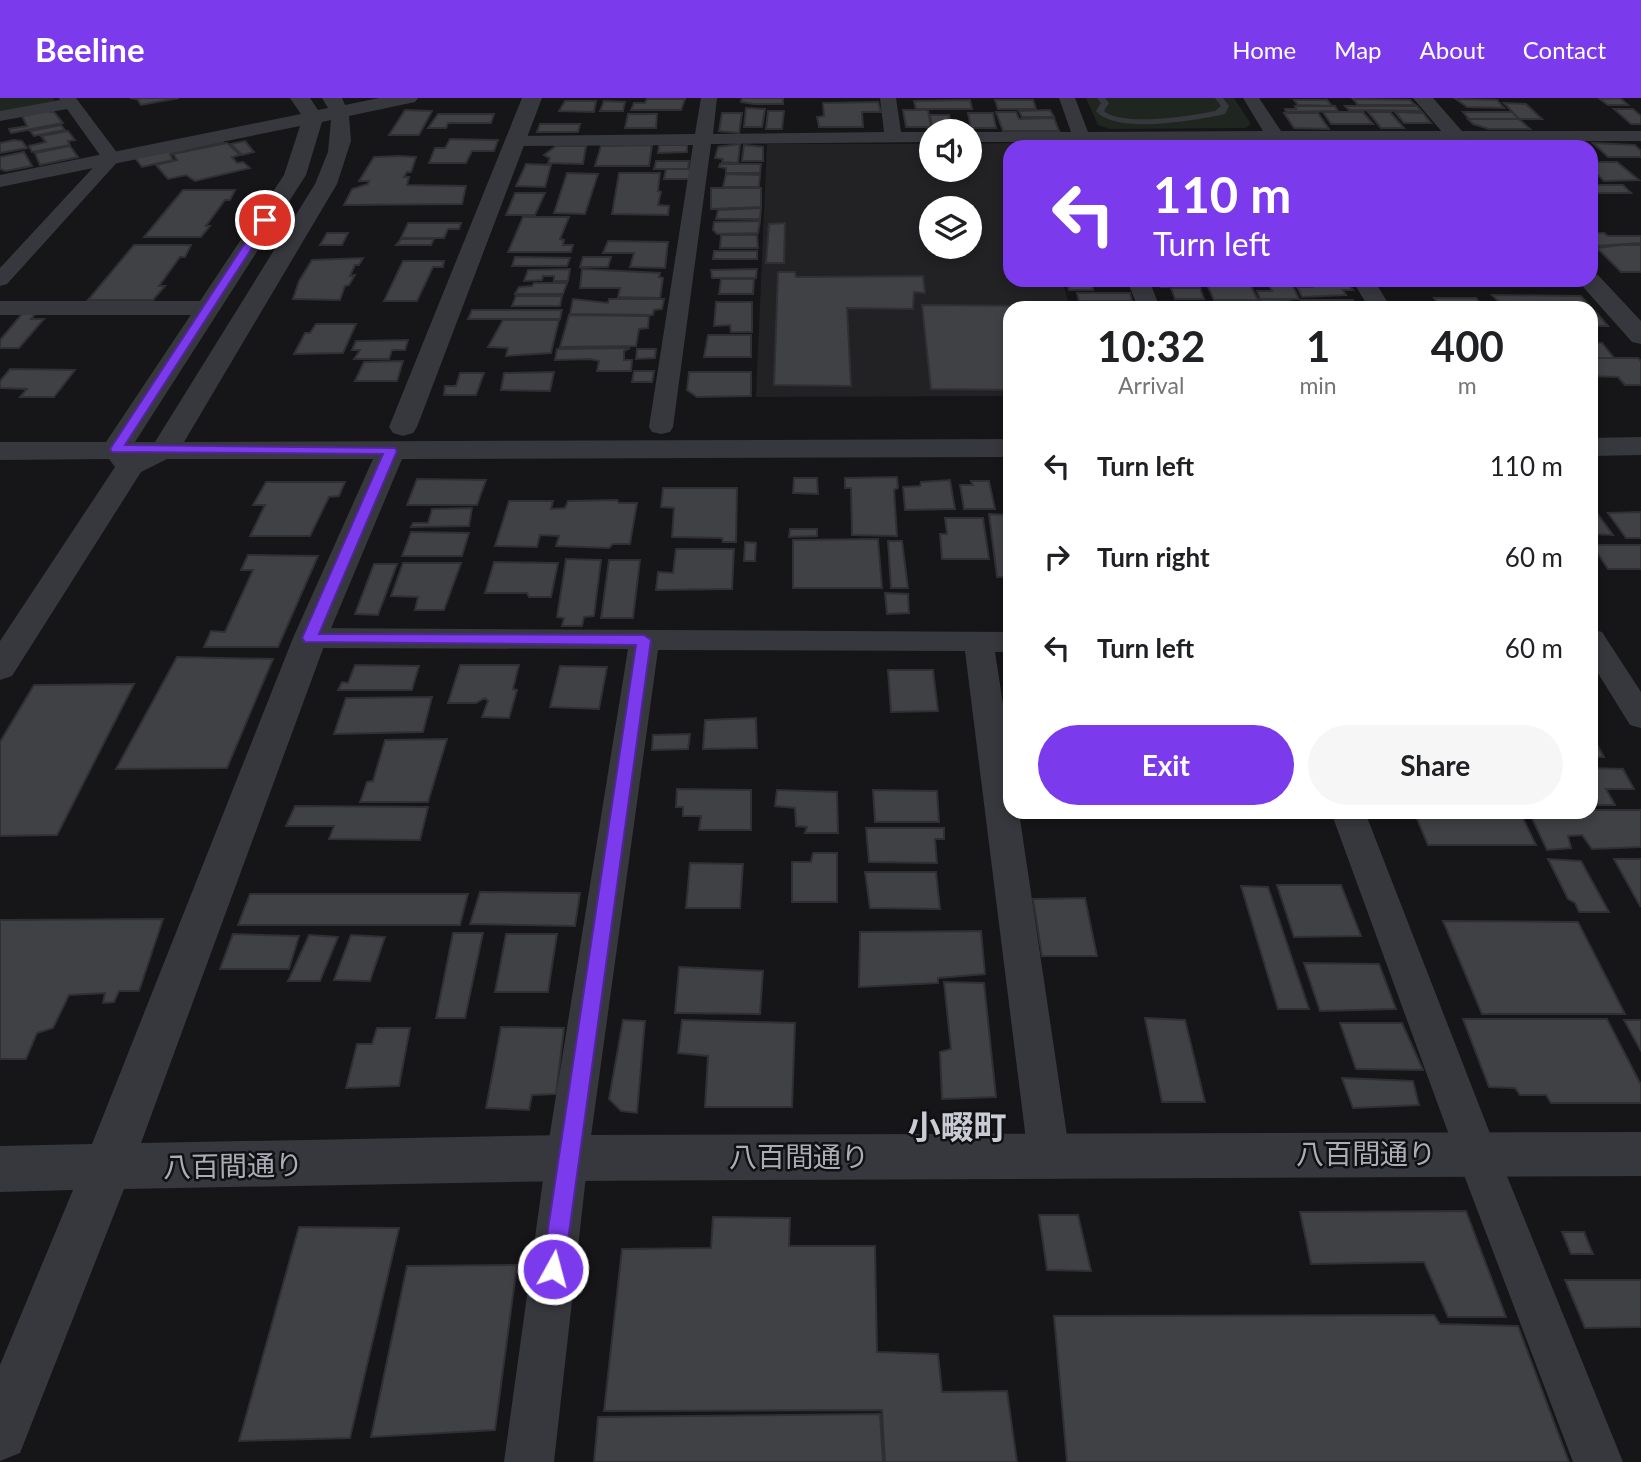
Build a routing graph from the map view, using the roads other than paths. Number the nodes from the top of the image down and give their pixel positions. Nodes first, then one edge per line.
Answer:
1 (408, 98) edge
2 (532, 98) edge
3 (709, 98) edge
4 (888, 98) edge
5 (1067, 98) edge
6 (1101, 98) edge
7 (1219, 98) edge
8 (1251, 98) edge
9 (1423, 98) edge
10 (69, 100) edge
11 (336, 105) edge
12 (306, 108) edge
13 (0, 116) edge
14 (1158, 129) junction
15 (1641, 136) edge
16 (919, 137) edge
17 (982, 137) edge
18 (893, 138) junction
19 (701, 139) junction
20 (1055, 140) edge
21 (1083, 140) edge
22 (1089, 140) edge
23 (1268, 140) edge
24 (1277, 140) edge
25 (1460, 140) edge
26 (1497, 140) edge
27 (514, 141) junction
28 (112, 158) junction
29 (0, 181) edge
30 (0, 280) edge
31 (1596, 287) edge
32 (0, 308) edge
33 (205, 308) junction
34 (1641, 336) edge
35 (1603, 420) dead end
36 (1641, 420) edge
37 (0, 425) edge
38 (1003, 425) edge
39 (661, 427) junction
40 (171, 438) junction
41 (397, 439) junction
42 (1641, 446) edge
43 (126, 447) junction
44 (1598, 447) edge
45 (1003, 448) edge
46 (0, 451) edge
47 (310, 638) junction
48 (644, 640) junction
49 (994, 642) edge
50 (1598, 650) edge
51 (0, 668) edge
52 (1641, 717) edge
53 (1003, 726) edge
54 (1013, 819) edge
55 (1351, 819) edge
56 (1477, 1154) junction
57 (1641, 1154) edge
58 (1049, 1156) junction
59 (567, 1158) junction
60 (107, 1169) junction
61 (0, 1170) edge
62 (0, 1433) edge
63 (529, 1462) edge
64 (1598, 1462) edge

1 - 11 street
2 - 27 street
3 - 19 street
4 - 18 street
5 - 21 street
6 - 14 lane
7 - 14 lane
8 - 24 street
9 - 25 street
10 - 13 street
10 - 28 street
11 - 12 street
11 - 40 street
12 - 28 street
12 - 33 street
14 - 22 street
14 - 23 street
15 - 26 street
16 - 18 street
17 - 20 street
18 - 19 street
19 - 27 street
19 - 39 street
27 - 41 street
28 - 29 street
28 - 30 street
31 - 34 street
32 - 33 street
33 - 43 street
35 - 36 street
37 - 43 street
38 - 39 street
39 - 41 street
40 - 41 street
40 - 43 street
41 - 45 street
41 - 47 street
42 - 44 street
43 - 46 street
43 - 51 street
47 - 48 street
47 - 60 street
48 - 49 street
48 - 59 street
49 - 53 street
50 - 52 street
54 - 58 street
55 - 56 street
56 - 57 street, 八百間通り
56 - 58 street, 八百間通り
56 - 64 street
58 - 59 street, 八百間通り
59 - 60 street, 八百間通り
59 - 63 street
60 - 61 street, 八百間通り
60 - 62 street

